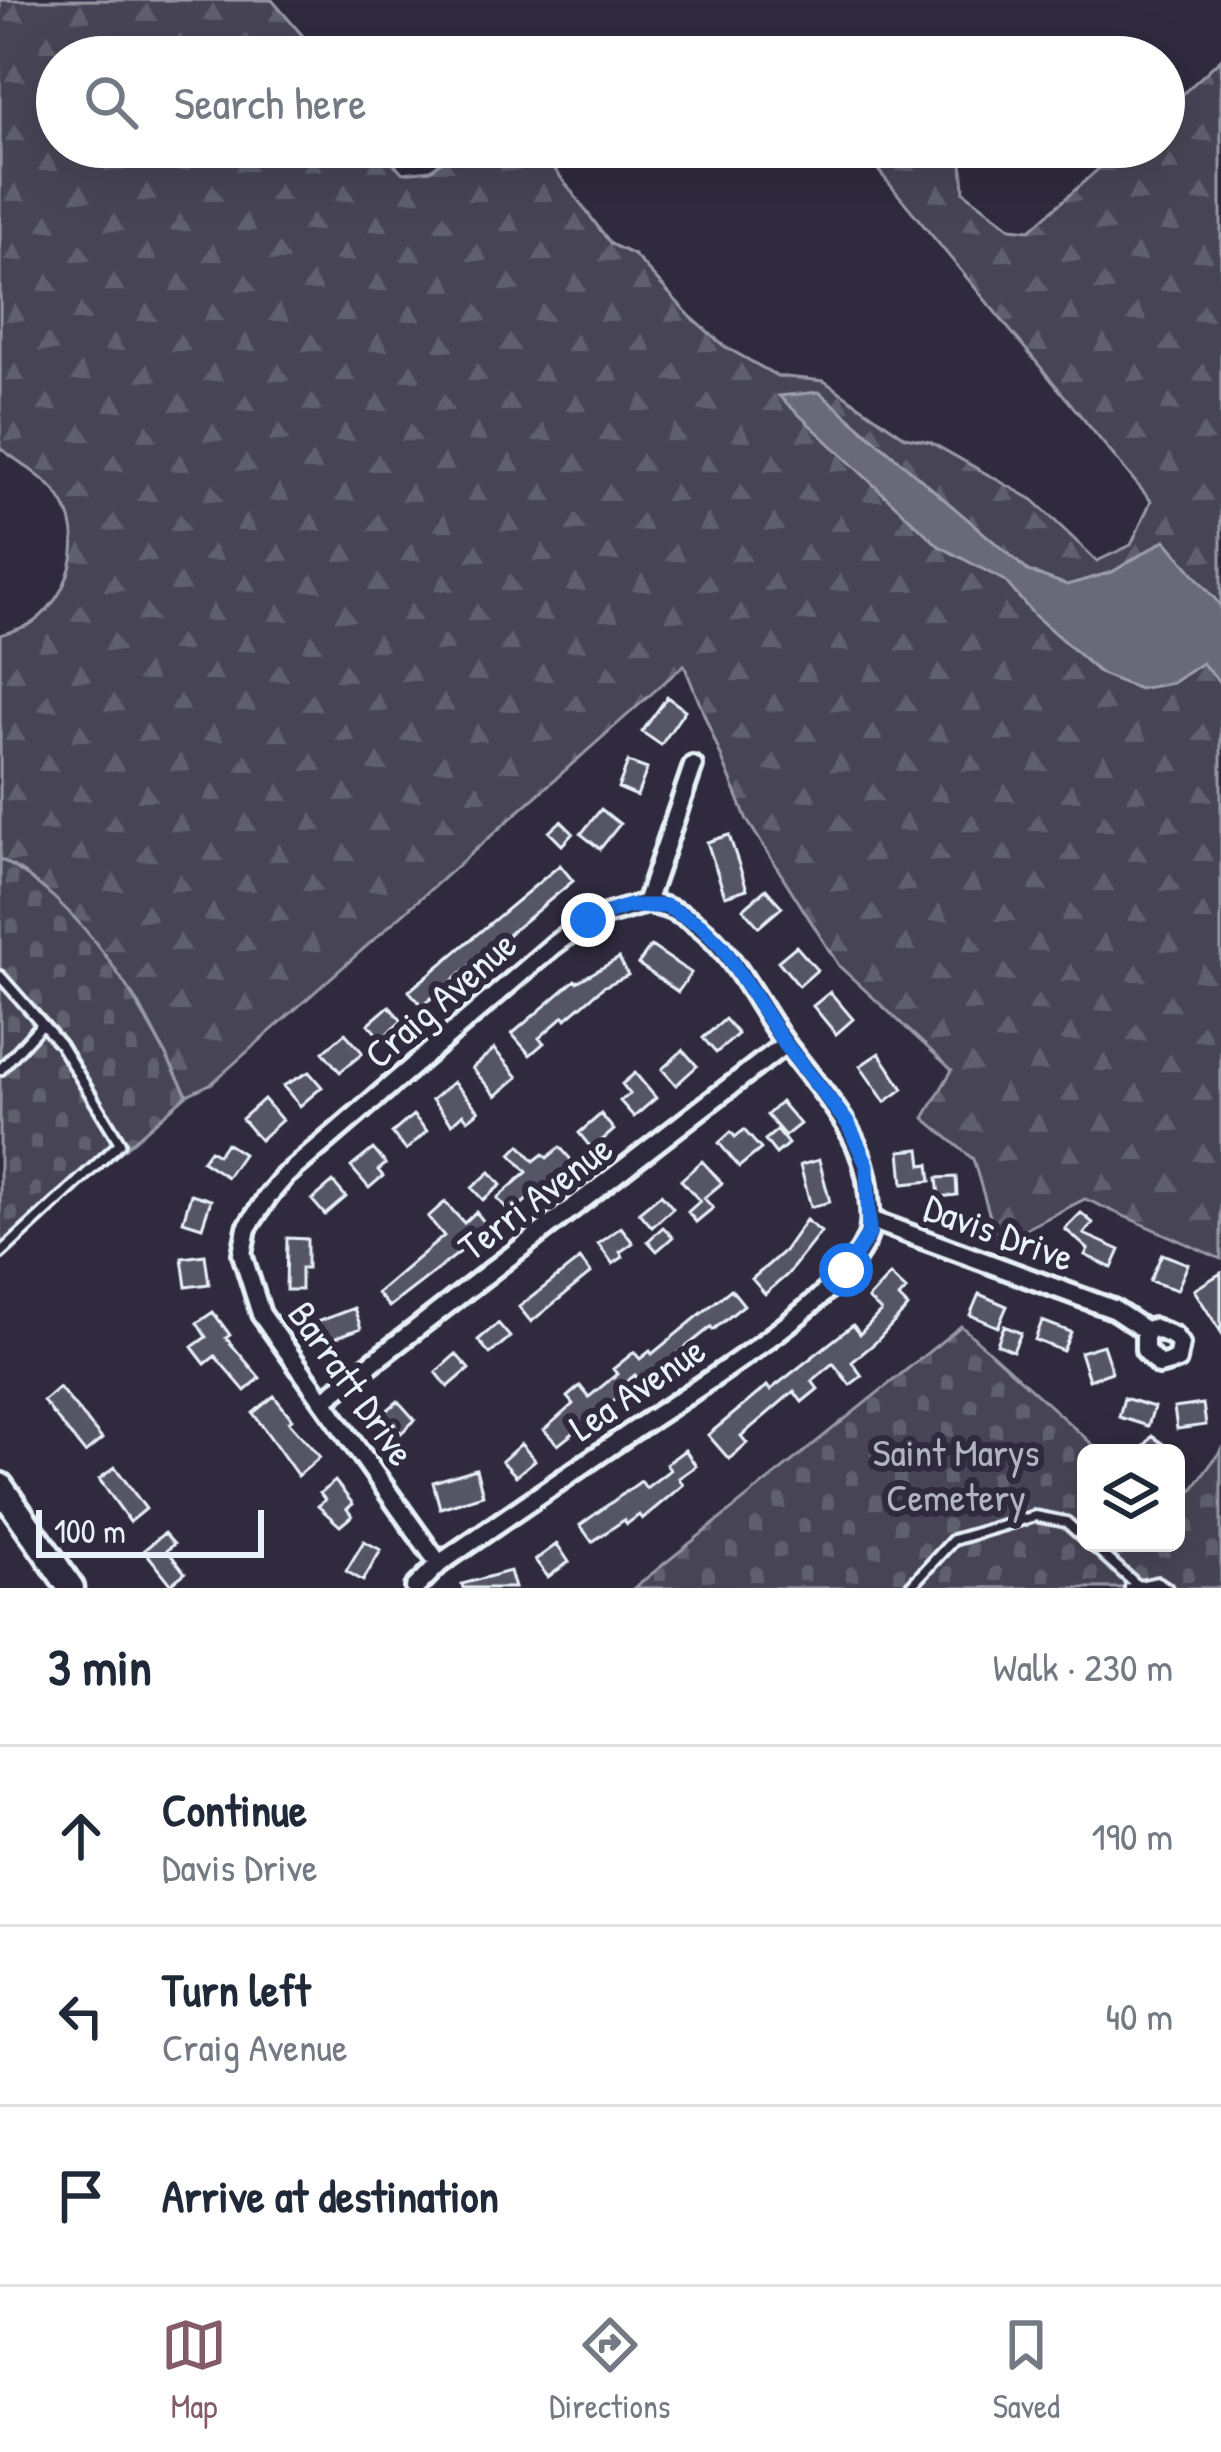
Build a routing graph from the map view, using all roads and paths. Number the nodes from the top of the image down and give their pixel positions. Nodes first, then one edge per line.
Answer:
1 (694, 766) dead end
2 (646, 903) junction
3 (0, 976) edge
4 (42, 1024) junction
5 (785, 1044) junction
6 (0, 1070) edge
7 (871, 1220) junction
8 (247, 1228) joint
9 (0, 1254) edge
10 (1144, 1330) dead end
11 (323, 1400) junction
12 (0, 1486) edge
13 (1077, 1532) edge
14 (1099, 1552) edge
15 (439, 1564) junction
16 (1134, 1587) edge
17 (70, 1588) edge
18 (415, 1588) edge
19 (909, 1588) edge
20 (1167, 1588) edge

1 - 2 street
2 - 5 street, Davis Drive
2 - 8 street, Craig Avenue
3 - 4 lane
4 - 6 lane
4 - 9 lane
5 - 7 street, Davis Drive
5 - 11 street, Terri Avenue
7 - 10 street, Davis Drive
7 - 15 street, Lea Avenue
8 - 11 street, Barratt Drive
11 - 15 street, Barratt Drive
12 - 17 street
13 - 19 lane
14 - 16 lane
15 - 18 street, Lea Avenue
16 - 20 lane

